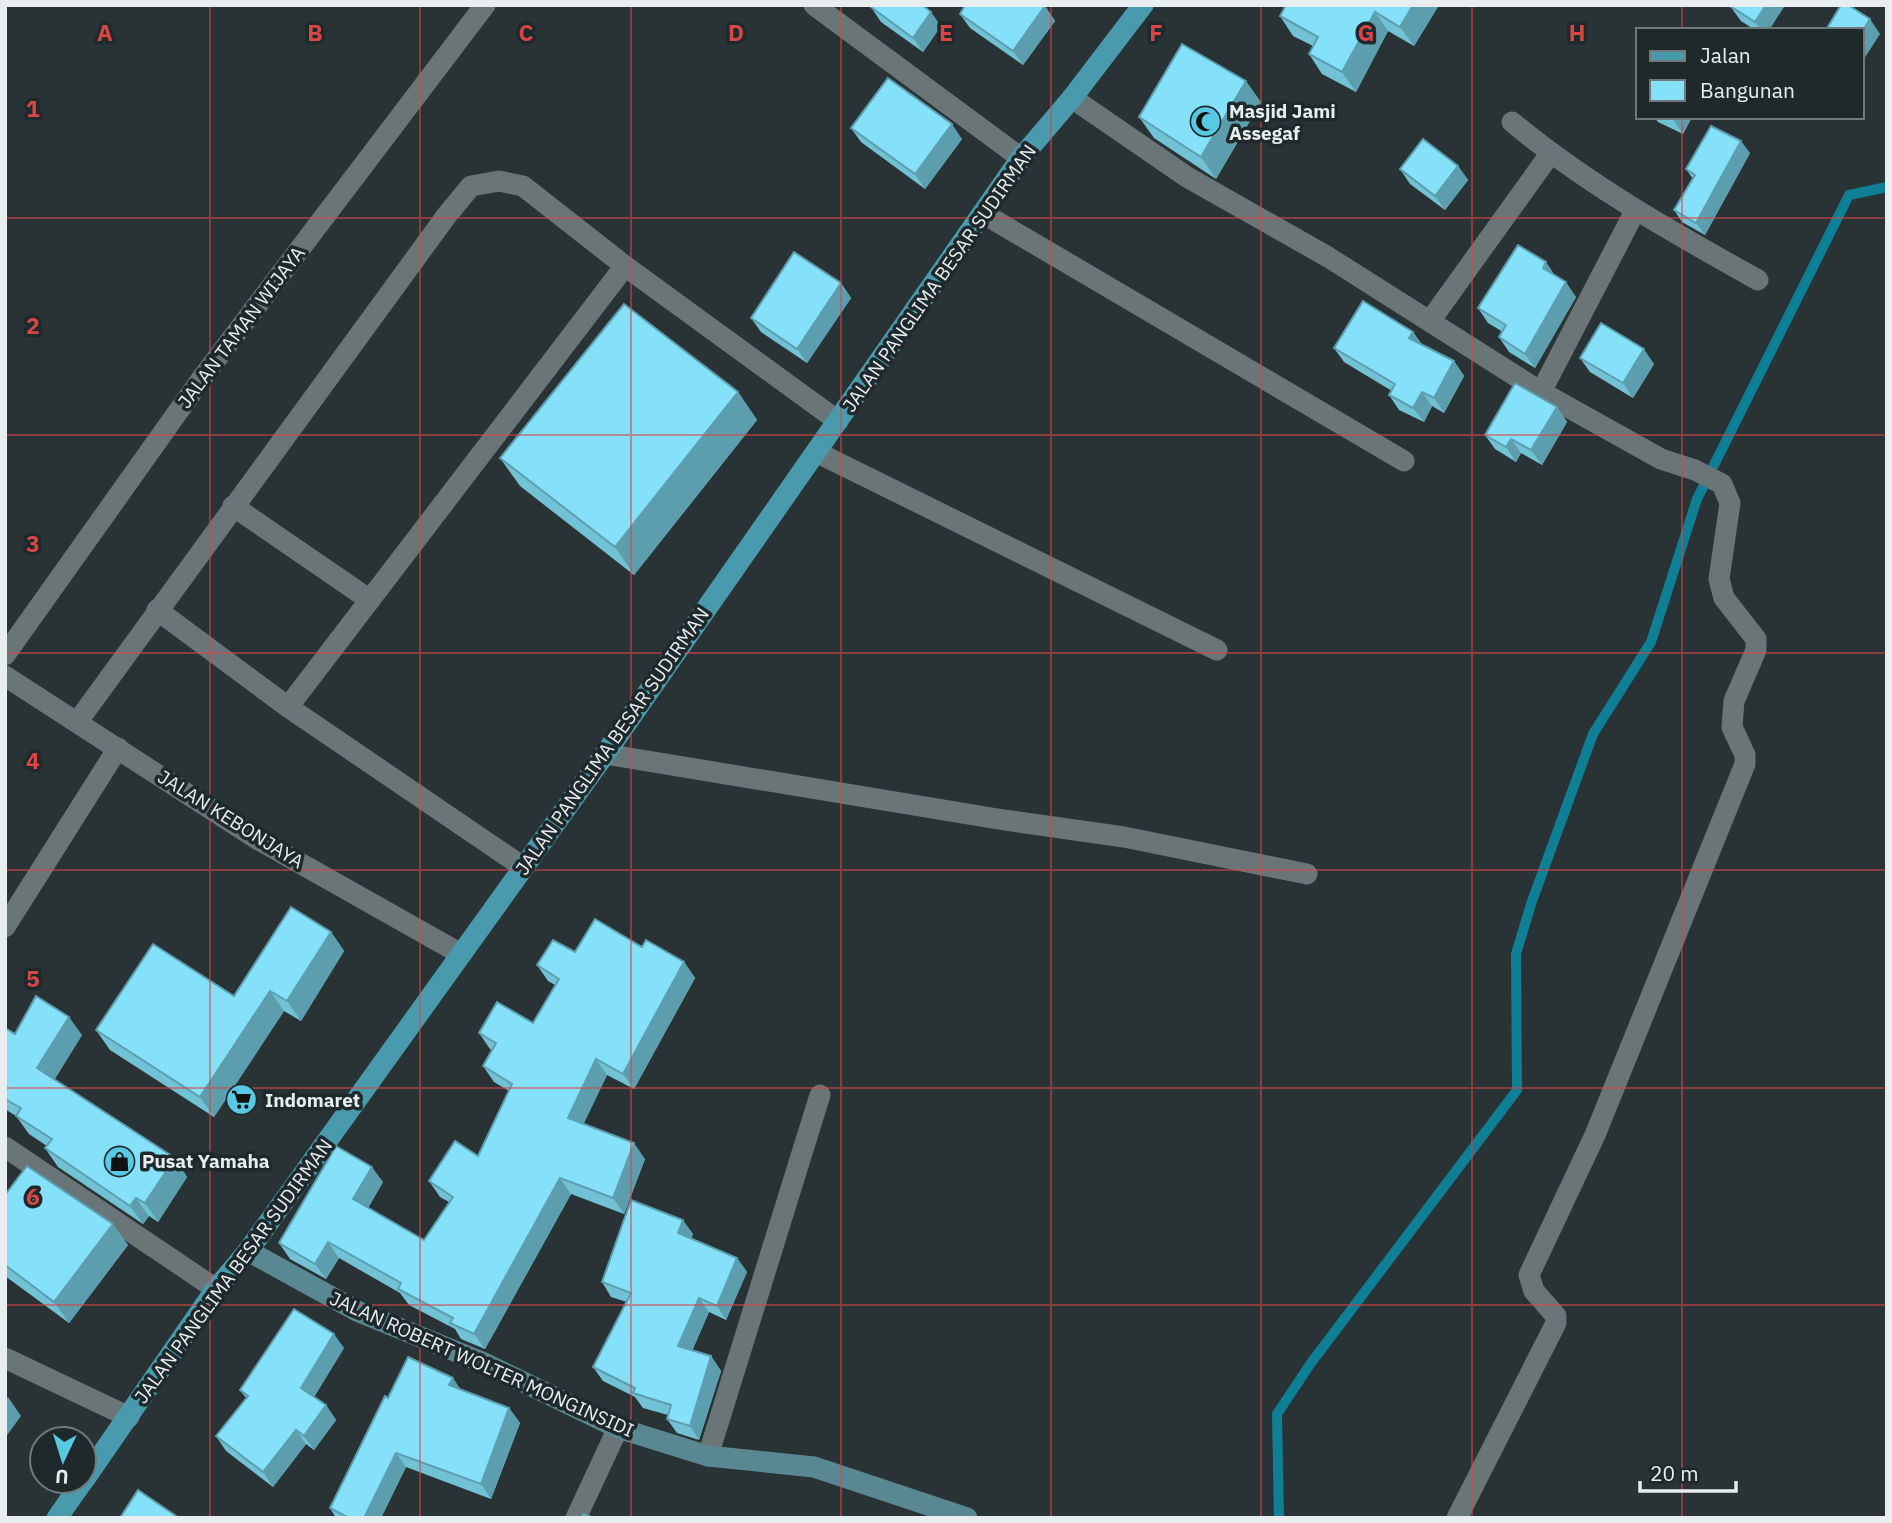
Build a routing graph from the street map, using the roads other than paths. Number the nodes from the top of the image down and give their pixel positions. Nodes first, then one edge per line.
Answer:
1 (485, 5) edge
2 (814, 5) edge
3 (1143, 5) edge
4 (1072, 98) junction
5 (1512, 122) dead end
6 (1550, 154) junction
7 (1021, 158) junction
8 (1635, 211) junction
9 (984, 214) junction
10 (625, 266) junction
11 (1758, 279) dead end
12 (1430, 321) junction
13 (1541, 392) junction
14 (838, 421) junction
15 (816, 452) junction
16 (1404, 461) dead end
17 (233, 506) junction
18 (370, 600) junction
19 (157, 610) junction
20 (1217, 650) dead end
21 (5, 656) edge
22 (5, 676) edge
23 (288, 706) junction
24 (78, 721) junction
25 (118, 748) junction
26 (605, 754) junction
27 (523, 867) junction
28 (1307, 874) dead end
29 (5, 927) edge
30 (461, 954) junction
31 (820, 1095) dead end
32 (5, 1147) edge
33 (248, 1251) junction
34 (216, 1289) junction
35 (5, 1358) edge
36 (129, 1417) junction
37 (618, 1428) junction
38 (708, 1455) junction
39 (98, 1460) edge
40 (73, 1495) edge
41 (57, 1518) edge
42 (576, 1518) edge
43 (968, 1518) edge
44 (1457, 1518) edge

1 - 21 street, JALAN TAMAN WIJAYA
2 - 7 street
3 - 4 main road, JALAN PANGLIMA BESAR SUDIRMAN
4 - 7 main road, JALAN PANGLIMA BESAR SUDIRMAN
4 - 12 street
5 - 6 street
6 - 8 street
6 - 12 street
7 - 9 main road, JALAN PANGLIMA BESAR SUDIRMAN
8 - 11 street
8 - 13 street
9 - 14 main road, JALAN PANGLIMA BESAR SUDIRMAN
9 - 16 street
10 - 14 street
10 - 17 street
10 - 18 street
12 - 13 street
13 - 44 street
14 - 15 main road, JALAN PANGLIMA BESAR SUDIRMAN
15 - 20 street
15 - 26 main road, JALAN PANGLIMA BESAR SUDIRMAN
17 - 18 street
17 - 19 street
18 - 23 street
19 - 23 street
19 - 24 street
22 - 24 street, JALAN KEBONJAYA
23 - 27 street
24 - 25 street, JALAN KEBONJAYA
25 - 29 street
25 - 30 street, JALAN KEBONJAYA
26 - 27 main road, JALAN PANGLIMA BESAR SUDIRMAN
26 - 28 street
27 - 30 main road, JALAN PANGLIMA BESAR SUDIRMAN
30 - 33 main road, JALAN PANGLIMA BESAR SUDIRMAN
31 - 38 street
32 - 34 street
33 - 34 main road, JALAN PANGLIMA BESAR SUDIRMAN
33 - 37 main road, JALAN ROBERT WOLTER MONGINSIDI
34 - 36 main road, JALAN PANGLIMA BESAR SUDIRMAN
35 - 36 street
36 - 39 main road, JALAN PANGLIMA BESAR SUDIRMAN
37 - 38 main road, JALAN ROBERT WOLTER MONGINSIDI
37 - 42 street
38 - 43 main road, JALAN ROBERT WOLTER MONGINSIDI
40 - 41 main road, JALAN PANGLIMA BESAR SUDIRMAN

